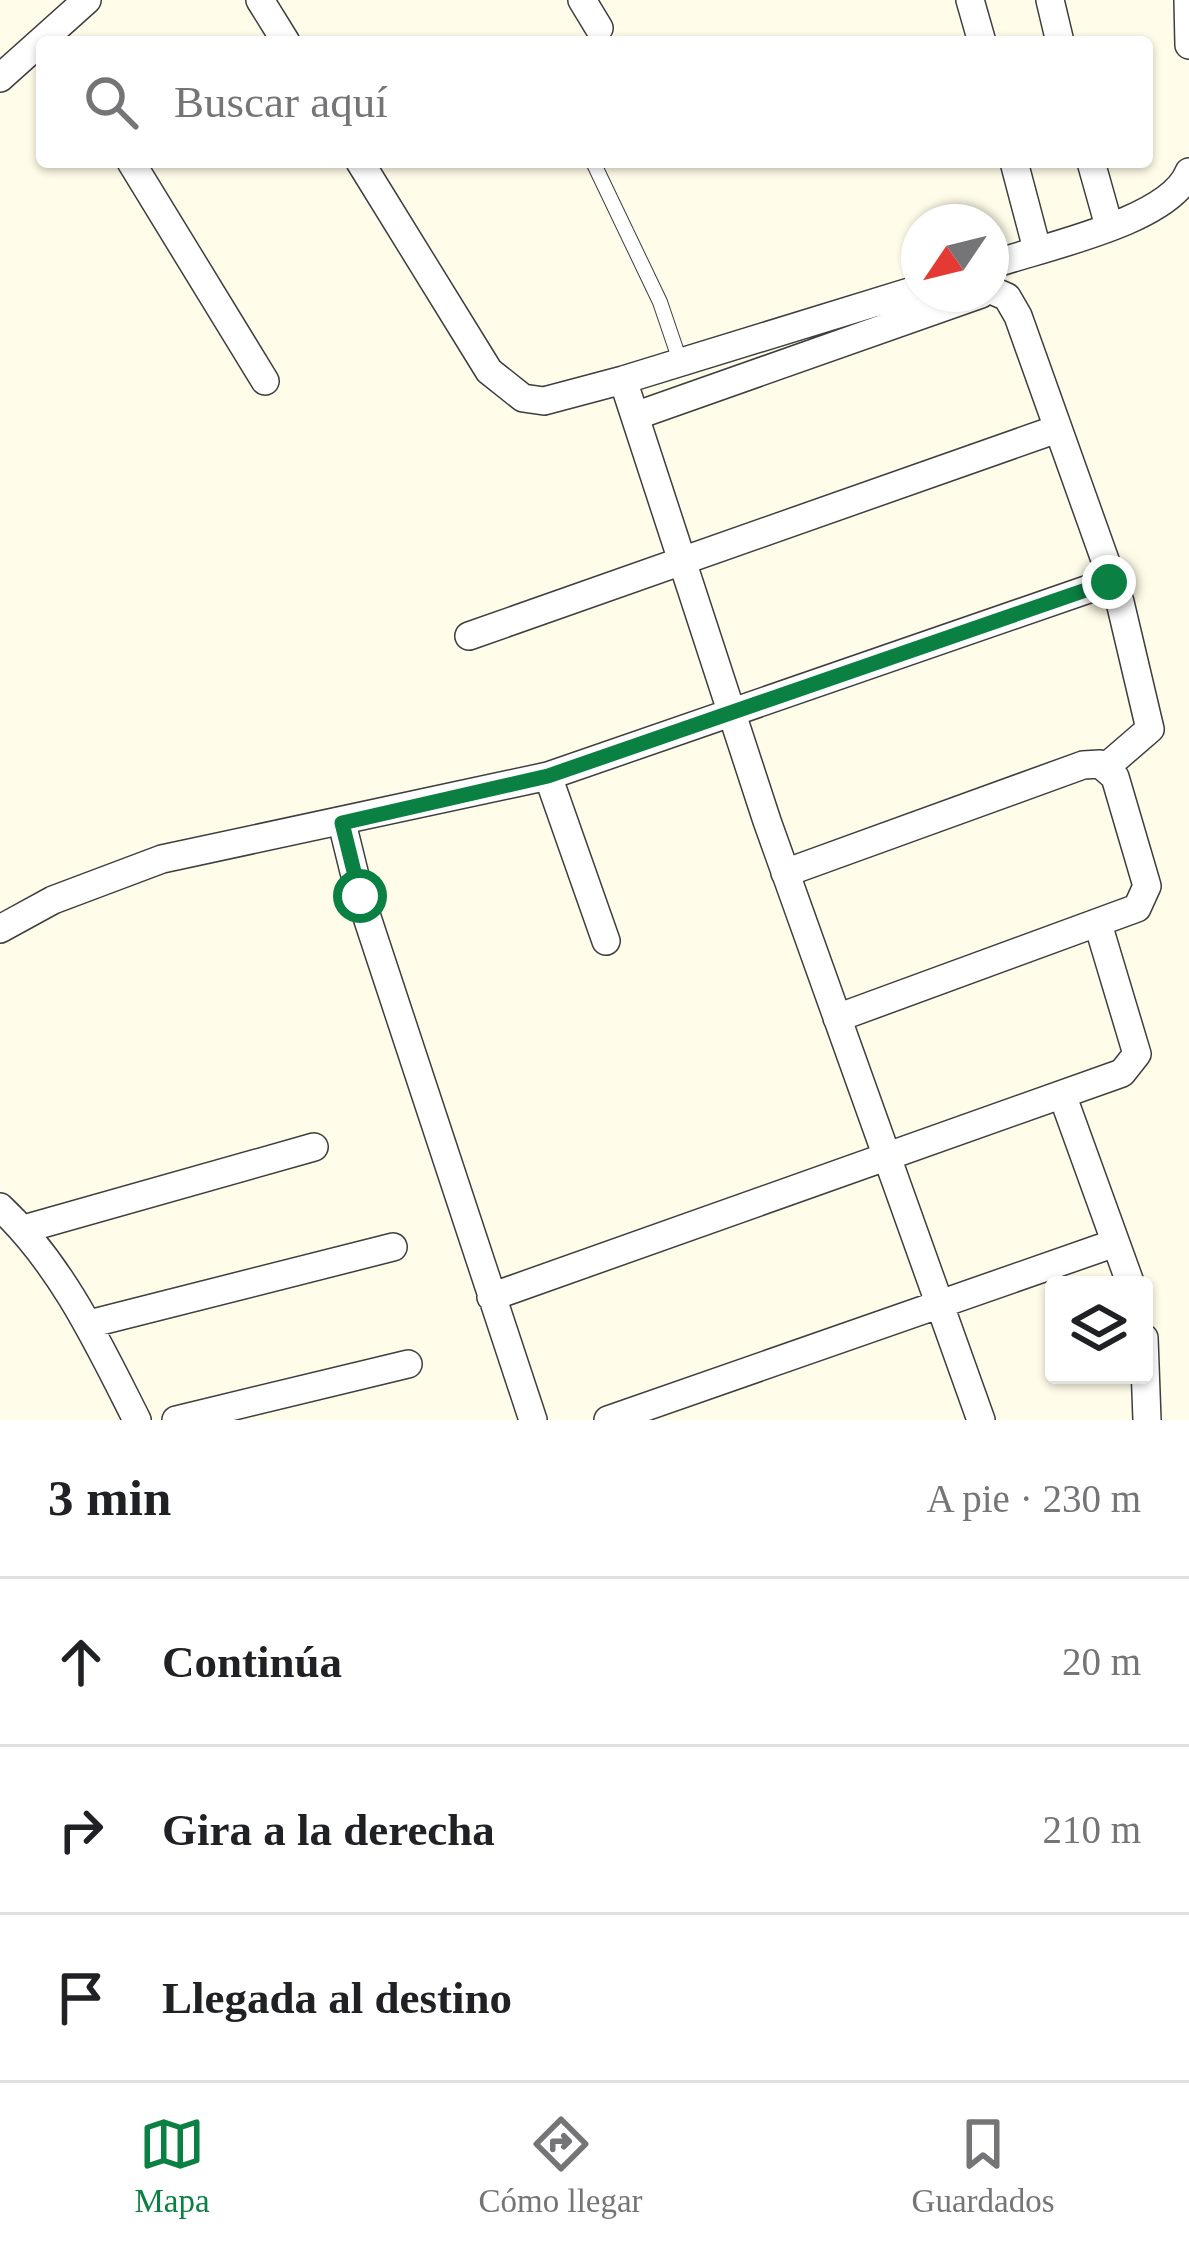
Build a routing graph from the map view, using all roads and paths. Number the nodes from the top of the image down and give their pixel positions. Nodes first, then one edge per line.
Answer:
1 (87, 0) edge
2 (260, 0) edge
3 (582, 0) edge
4 (970, 0) edge
5 (1050, 0) edge
6 (1188, 0) edge
7 (599, 28) dead end
8 (55, 36) edge
9 (282, 36) edge
10 (980, 36) edge
11 (1059, 36) edge
12 (1189, 45) edge
13 (36, 51) edge
14 (0, 78) edge
15 (135, 168) edge
16 (364, 168) edge
17 (596, 168) edge
18 (1016, 168) edge
19 (1093, 168) edge
20 (1189, 172) edge
21 (1109, 226) junction
22 (1037, 249) junction
23 (1009, 259) edge
24 (901, 295) edge
25 (1009, 300) edge
26 (930, 312) edge
27 (681, 364) junction
28 (623, 380) junction
29 (265, 381) dead end
30 (635, 416) junction
31 (1057, 429) junction
32 (683, 561) junction
33 (1109, 582) junction
34 (470, 636) dead end
35 (732, 709) junction
36 (1106, 767) junction
37 (548, 776) junction
38 (342, 823) junction
39 (785, 873) junction
40 (1098, 924) junction
41 (0, 929) edge
42 (605, 941) dead end
43 (837, 1018) junction
44 (1063, 1097) junction
45 (314, 1148) dead end
46 (887, 1156) junction
47 (0, 1208) edge
48 (24, 1229) junction
49 (1115, 1243) junction
50 (393, 1247) dead end
51 (1128, 1276) edge
52 (491, 1297) junction
53 (939, 1306) junction
54 (88, 1324) junction
55 (408, 1364) dead end
56 (1146, 1384) edge
57 (137, 1420) edge
58 (176, 1420) edge
59 (533, 1420) edge
60 (608, 1420) edge
61 (982, 1420) edge
62 (1147, 1420) edge

1 - 8 street
2 - 9 street
3 - 7 street
4 - 10 street
5 - 11 street
6 - 12 street
13 - 14 street
15 - 29 street
16 - 28 street
17 - 27 lane
18 - 22 street
19 - 21 street
20 - 21 street
21 - 22 street
22 - 23 street
24 - 27 street
25 - 31 street
26 - 30 street
27 - 28 street
28 - 30 street
30 - 32 street
31 - 32 street
31 - 33 street
32 - 34 street
32 - 35 street
33 - 35 street
33 - 36 street
35 - 37 street
35 - 39 street
36 - 39 street
36 - 40 street
37 - 38 street
37 - 42 street
38 - 41 street
38 - 52 street
39 - 43 street
40 - 43 street
40 - 44 street
43 - 46 street
44 - 46 street
44 - 49 street
45 - 48 street
46 - 52 street
46 - 53 street
47 - 48 street
48 - 54 street
49 - 51 street
49 - 53 street
50 - 54 street
52 - 59 street
53 - 60 street
53 - 61 street
54 - 57 street
55 - 58 street
56 - 62 street

